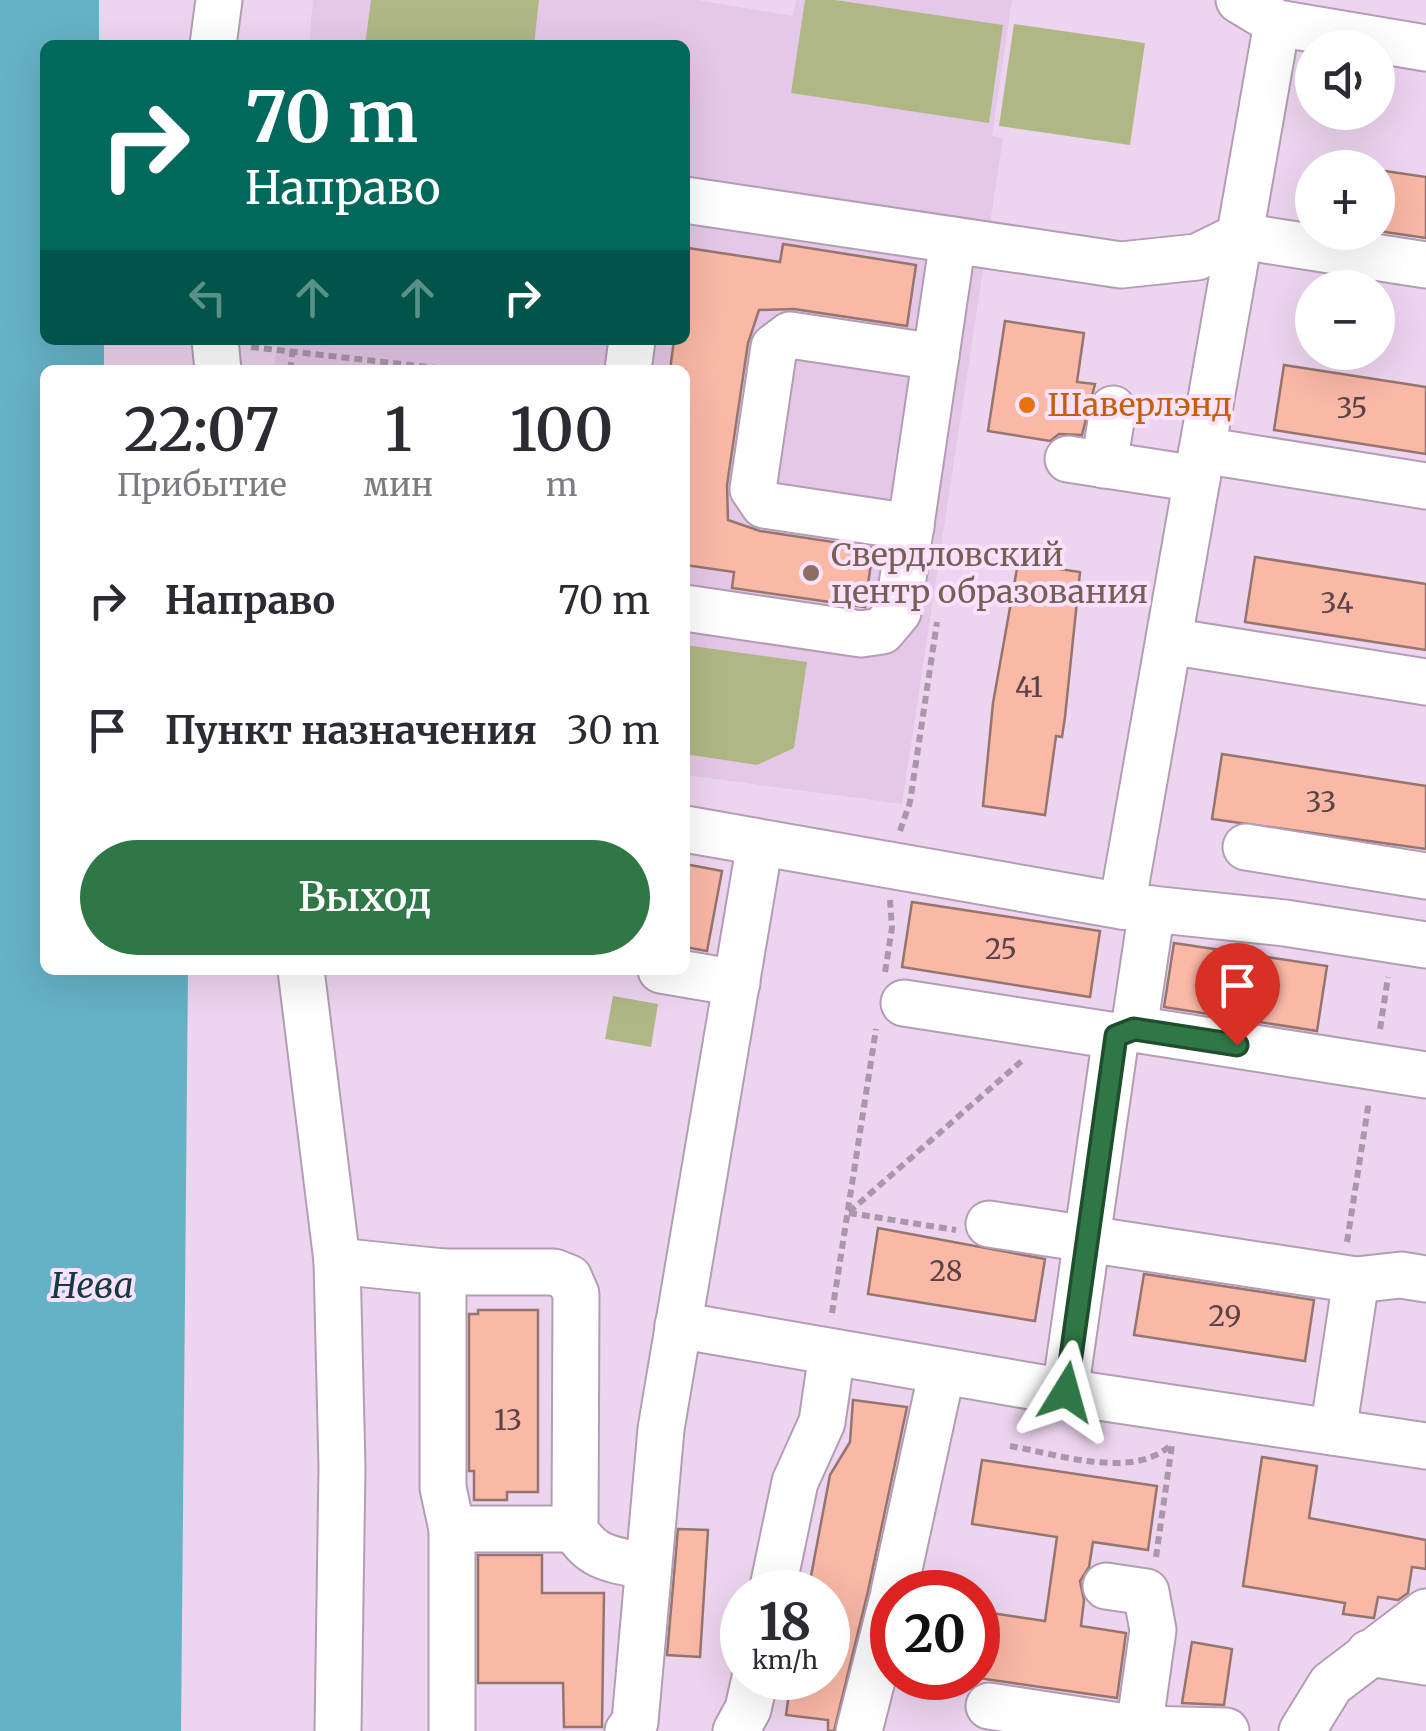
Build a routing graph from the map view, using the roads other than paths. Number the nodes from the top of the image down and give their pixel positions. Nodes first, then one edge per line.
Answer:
1 (219, 0) edge
2 (1239, 0) edge
3 (1277, 23) junction
4 (214, 40) edge
5 (1426, 48) edge
6 (690, 201) edge
7 (1240, 236) junction
8 (953, 240) junction
9 (1426, 266) edge
10 (936, 357) junction
11 (1113, 409) dead end
12 (1200, 465) junction
13 (1426, 486) edge
14 (911, 527) junction
15 (690, 609) edge
16 (1168, 642) junction
17 (1426, 682) edge
18 (690, 831) edge
19 (760, 843) junction
20 (1246, 847) dead end
21 (1296, 855) junction
22 (1426, 876) edge
23 (1137, 908) junction
24 (1286, 923) junction
25 (1410, 942) edge
26 (302, 975) edge
27 (690, 975) edge
28 (736, 983) junction
29 (888, 1001) road end
30 (1125, 1033) junction
31 (1426, 1075) edge
32 (989, 1224) dead end
33 (1087, 1239) junction
34 (337, 1261) junction
35 (443, 1272) junction
36 (1349, 1279) junction
37 (1426, 1279) edge
38 (678, 1325) junction
39 (832, 1353) junction
40 (942, 1371) junction
41 (1066, 1392) junction
42 (1333, 1432) junction
43 (1426, 1446) edge
44 (452, 1529) junction
45 (575, 1529) junction
46 (646, 1566) junction
47 (777, 1570) edge
48 (899, 1570) edge
49 (1126, 1589) road end
50 (1426, 1612) edge
51 (1370, 1654) junction
52 (1426, 1662) edge
53 (870, 1688) edge
54 (750, 1700) edge
55 (989, 1706) dead end
56 (1138, 1728) junction
57 (748, 1730) edge
58 (338, 1731) edge
59 (452, 1731) edge
60 (628, 1731) edge
61 (859, 1731) edge
62 (1226, 1731) edge
63 (1302, 1731) edge

1 - 4 street
2 - 3 street
3 - 5 street
3 - 7 street
6 - 8 street
7 - 8 street
7 - 9 street
7 - 12 street
8 - 10 street
10 - 14 street
10 - 14 street
11 - 12 street
12 - 13 street
12 - 16 street
14 - 15 street
16 - 17 street
16 - 23 street
18 - 19 street
19 - 23 street
19 - 28 street
20 - 21 street
21 - 22 street
21 - 24 street
23 - 24 street
23 - 30 street
24 - 25 street
26 - 34 street
27 - 28 street
28 - 38 street
29 - 30 street
30 - 31 street
30 - 33 street
32 - 33 street
33 - 36 street
33 - 41 street
34 - 35 street
34 - 58 street
35 - 44 street
35 - 45 street
36 - 37 street
36 - 42 street
38 - 39 street
38 - 46 street
39 - 40 street
39 - 47 street
40 - 41 street
40 - 48 street
41 - 42 street
42 - 43 street
44 - 45 street
44 - 59 street
45 - 46 street
46 - 60 street
49 - 56 street
50 - 51 street
51 - 52 street
51 - 63 street
53 - 61 street
54 - 57 street
55 - 56 street
56 - 62 street

